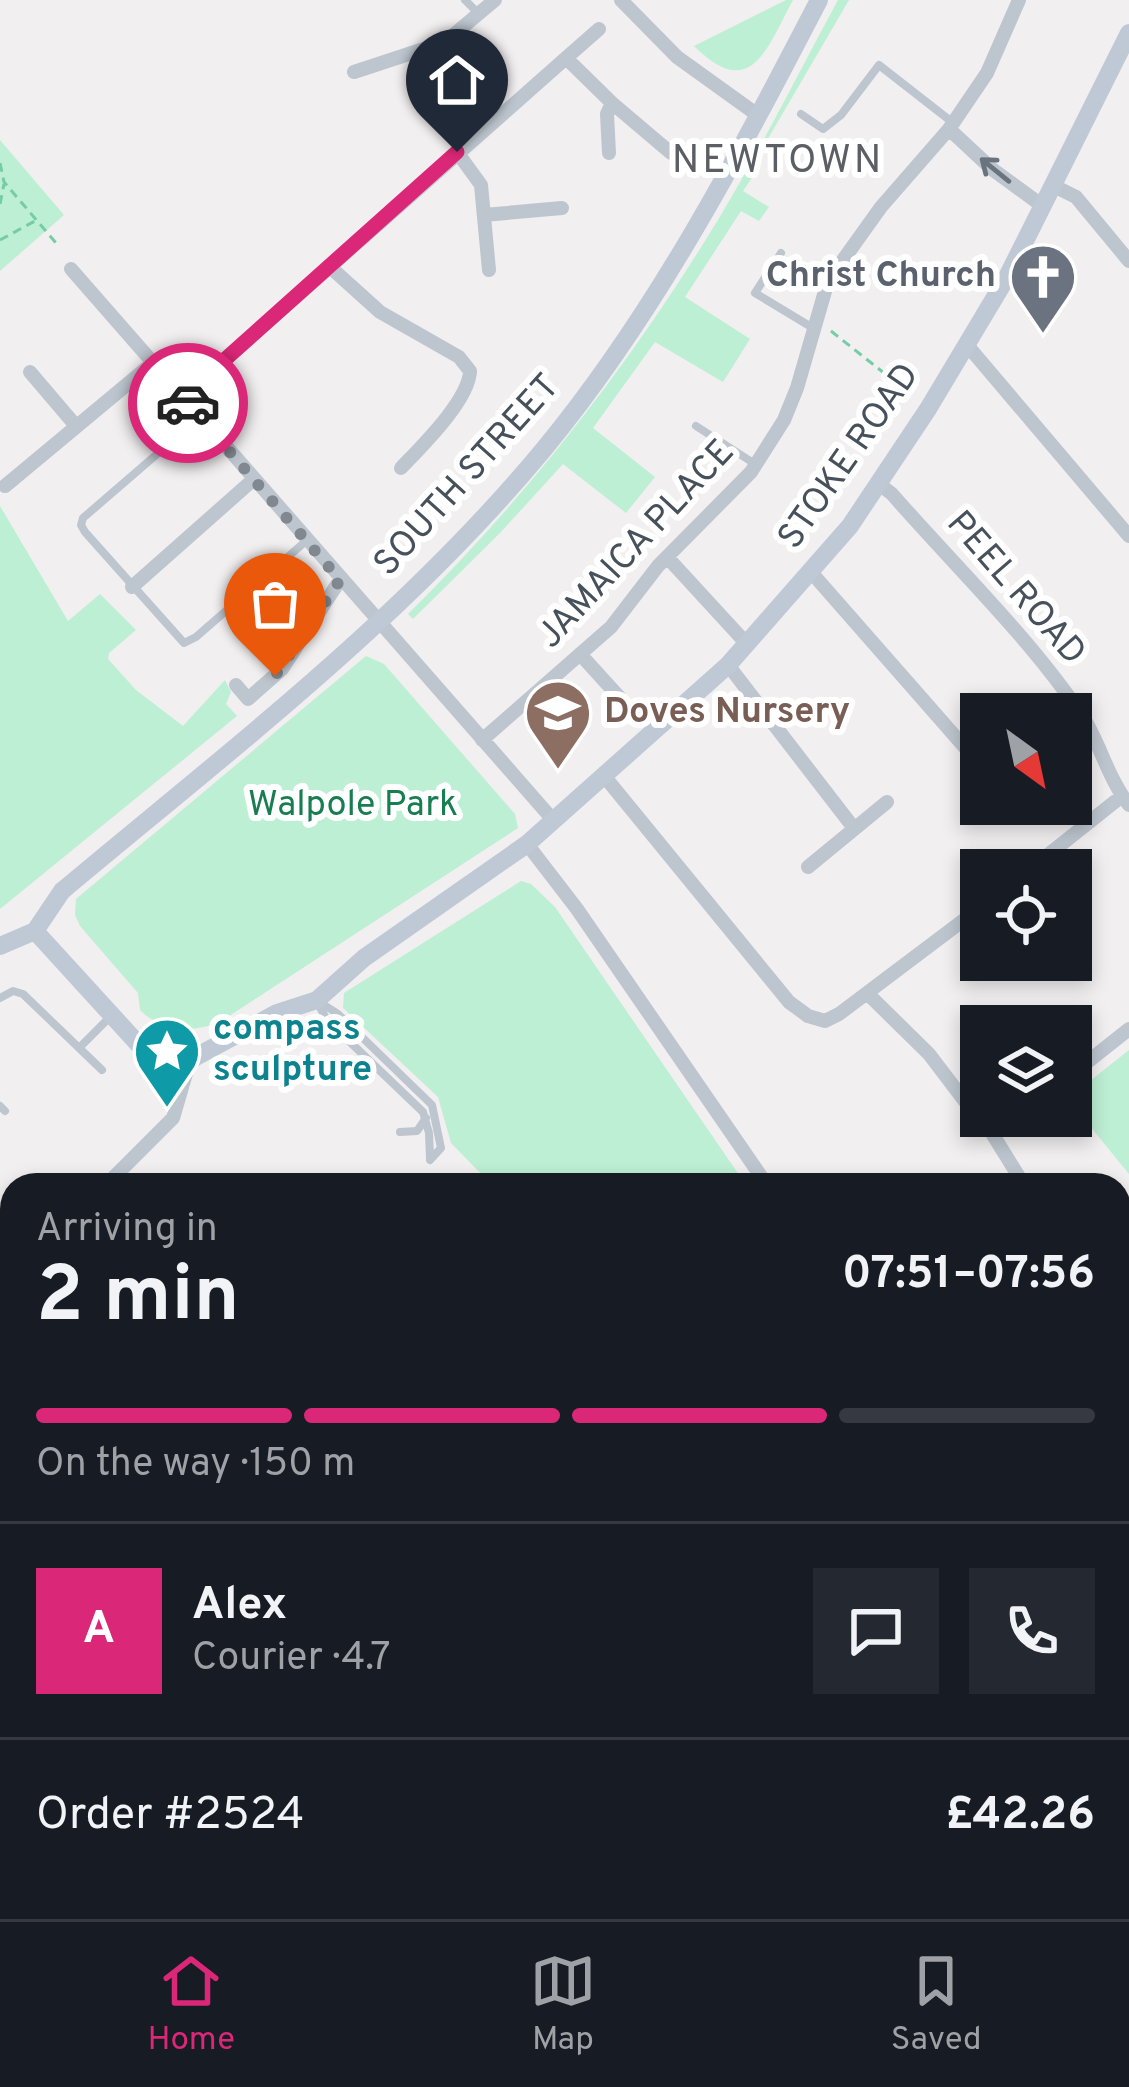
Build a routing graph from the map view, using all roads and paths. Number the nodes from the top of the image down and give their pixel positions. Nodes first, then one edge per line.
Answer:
1 (465, 0) edge
2 (495, 0) edge
3 (621, 0) edge
4 (819, 0) edge
5 (1019, 0) edge
6 (479, 14) junction
7 (599, 29) dead end
8 (1129, 33) edge
9 (566, 58) junction
10 (354, 72) dead end
11 (612, 103) junction
12 (801, 114) dead end
13 (759, 116) junction
14 (951, 126) junction
15 (457, 152) junction
16 (609, 153) dead end
17 (671, 153) dead end
18 (0, 163) edge
19 (4, 182) junction
20 (1054, 186) junction
21 (0, 204) edge
22 (1044, 207) junction
23 (562, 208) dead end
24 (484, 214) junction
25 (37, 221) junction
26 (0, 239) edge
27 (56, 243) dead end
28 (781, 253) dead end
29 (1129, 261) edge
30 (329, 266) junction
31 (71, 269) dead end
32 (489, 270) dead end
33 (814, 324) junction
34 (967, 345) junction
35 (154, 362) junction
36 (29, 372) dead end
37 (183, 397) junction
38 (928, 410) junction
39 (200, 417) junction
40 (76, 426) junction
41 (696, 426) dead end
42 (404, 460) dead end
43 (757, 464) junction
44 (254, 478) junction
45 (879, 484) junction
46 (5, 486) dead end
47 (1129, 536) edge
48 (308, 540) junction
49 (667, 556) junction
50 (811, 572) junction
51 (340, 580) junction
52 (132, 586) junction
53 (381, 621) junction
54 (746, 643) junction
55 (580, 654) junction
56 (728, 665) junction
57 (236, 685) dead end
58 (630, 709) dead end
59 (482, 740) junction
60 (960, 742) edge
61 (605, 777) junction
62 (1125, 800) edge
63 (887, 802) dead end
64 (554, 821) junction
65 (853, 827) junction
66 (527, 844) junction
67 (1058, 849) edge
68 (808, 867) dead end
69 (960, 924) edge
70 (35, 931) junction
71 (0, 946) edge
72 (869, 995) junction
73 (0, 998) edge
74 (317, 1000) junction
75 (112, 1015) junction
76 (1129, 1029) edge
77 (79, 1048) junction
78 (1092, 1058) edge
79 (190, 1060) junction
80 (103, 1070) dead end
81 (960, 1093) edge
82 (426, 1118) junction
83 (400, 1132) dead end
84 (993, 1137) edge
85 (118, 1173) edge
86 (758, 1173) edge
87 (1016, 1173) edge

1 - 6 lane
2 - 6 street
3 - 13 street
4 - 13 street, SOUTH STREET
5 - 14 street, JAMAICA PLACE
6 - 10 street
7 - 9 street
8 - 20 street, STOKE ROAD
9 - 11 street
9 - 15 street
11 - 16 street
11 - 17 street
12 - 14 lane
13 - 53 street, SOUTH STREET
22 -> 14 street
14 - 33 street, JAMAICA PLACE
15 - 24 street
15 - 30 street
18 - 19 path
19 - 21 path
19 - 25 path
20 - 22 street, STOKE ROAD
20 - 29 street
22 - 34 street, STOKE ROAD
23 - 24 street
24 - 32 street
25 - 26 path
25 - 27 path
28 - 33 lane
30 - 37 street
30 - 42 street
31 - 35 street
33 - 38 path
33 - 43 street, JAMAICA PLACE
34 - 38 street, STOKE ROAD
34 - 47 street
35 - 37 street
35 - 40 street
36 - 40 street
37 - 39 street
38 - 45 street, STOKE ROAD
39 - 44 street
39 - 52 lane
40 - 46 street
41 - 43 lane
43 - 49 street, JAMAICA PLACE
44 - 48 street
44 - 52 street
45 - 50 street, STOKE ROAD
45 - 62 street, PEEL ROAD
48 - 51 street
48 - 52 lane
49 - 54 street
49 - 55 street, JAMAICA PLACE
50 - 54 street, STOKE ROAD
50 - 60 street
51 - 53 street
51 - 57 street
53 - 59 street
53 - 70 street, SOUTH STREET
54 - 56 street, STOKE ROAD
55 - 58 street
55 - 59 street, JAMAICA PLACE
56 - 61 street, STOKE ROAD
56 - 65 street
59 - 64 street
61 - 64 street, STOKE ROAD
61 - 72 street
62 - 67 street
63 - 65 street
64 - 66 street, STOKE ROAD
65 - 68 street
66 - 74 street, STOKE ROAD
66 - 86 street
69 - 72 street
70 - 71 street, SOUTH STREET
70 - 75 street
72 - 81 street
73 - 77 lane
74 - 79 street
74 - 82 lane
74 - 82 lane
75 - 77 lane
75 - 79 street
76 - 78 street
77 - 80 lane
79 - 85 street
82 - 83 lane
84 - 87 street

